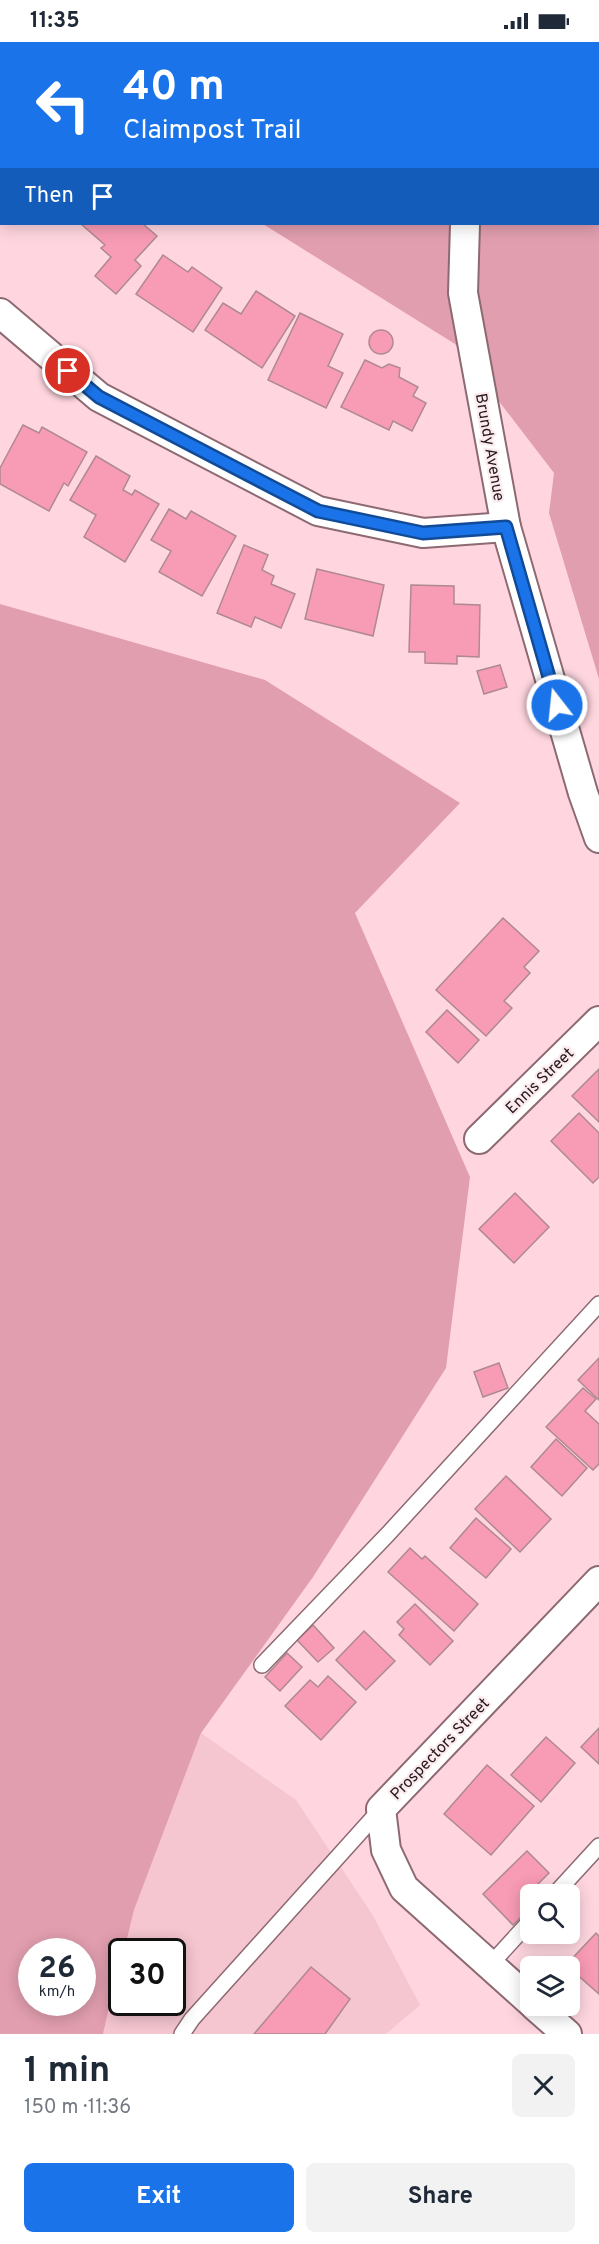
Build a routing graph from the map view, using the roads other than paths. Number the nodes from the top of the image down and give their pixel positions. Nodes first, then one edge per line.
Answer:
1 (465, 225) edge
2 (0, 313) edge
3 (506, 527) junction
4 (591, 792) edge
5 (599, 838) edge
6 (599, 1021) edge
7 (479, 1138) dead end
8 (599, 1304) edge
9 (599, 1581) edge
10 (262, 1665) dead end
11 (381, 1809) junction
12 (599, 1846) edge
13 (564, 1884) edge
14 (520, 1932) edge
15 (490, 1965) junction
16 (520, 1992) edge
17 (546, 2016) edge
18 (182, 2034) edge
19 (567, 2034) edge

1 - 3 street, Brundy Avenue
2 - 3 street
3 - 4 street, Brundy Avenue
4 - 5 street, Brundy Avenue
6 - 7 street, Ennis Street
8 - 10 lane
9 - 11 street, Prospectors Street
11 - 15 street, Prospectors Street
11 - 18 lane
12 - 13 lane
14 - 15 lane
15 - 16 street, Prospectors Street
17 - 19 street

